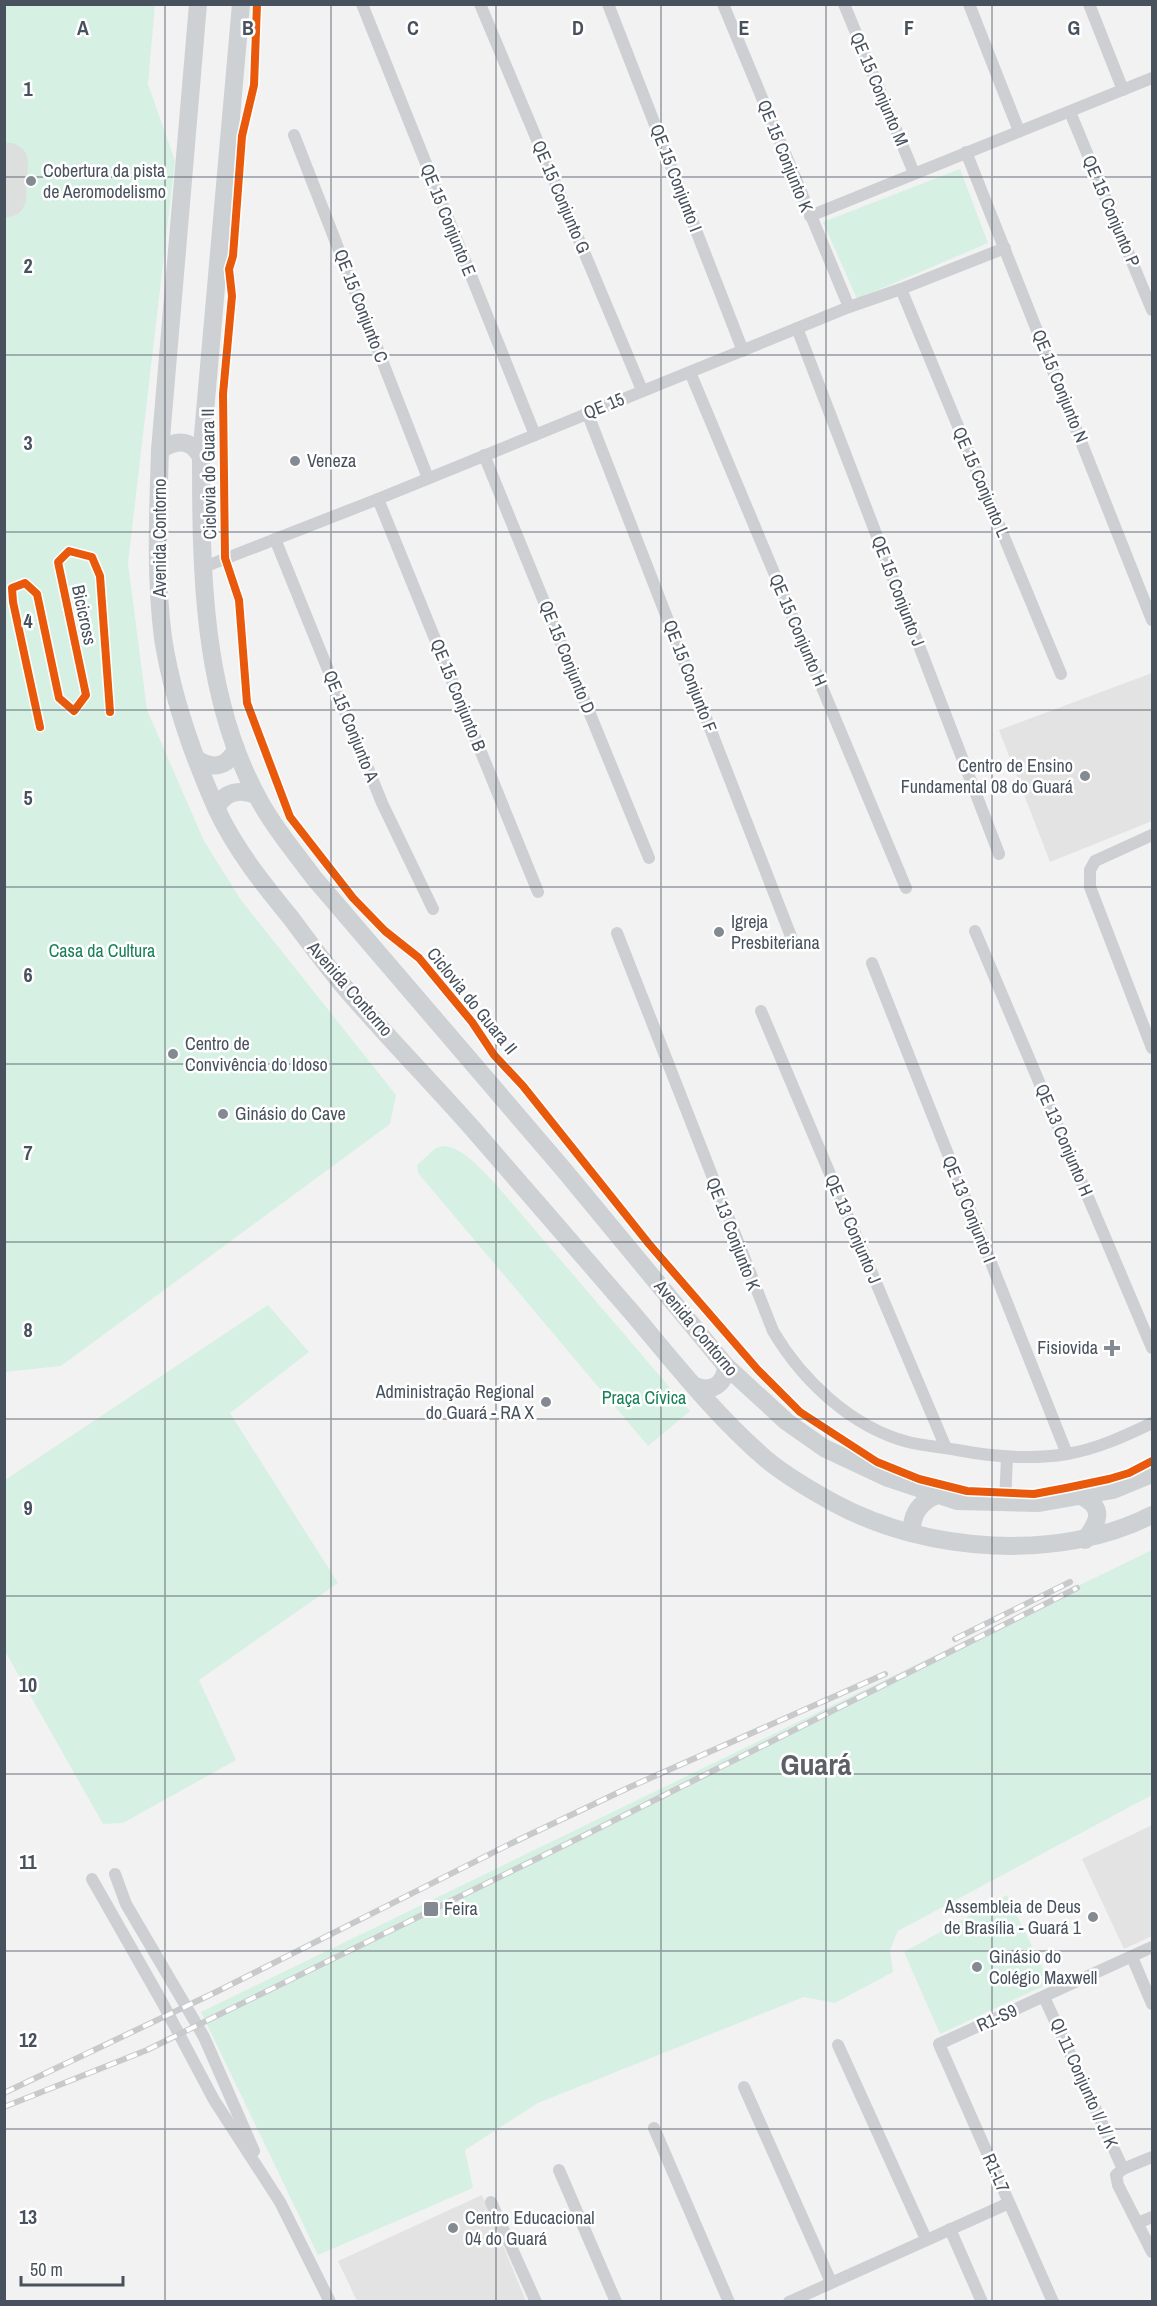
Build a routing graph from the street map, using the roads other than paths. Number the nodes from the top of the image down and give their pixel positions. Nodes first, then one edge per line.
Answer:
1 (198, 4) edge
2 (241, 4) edge
3 (362, 4) edge
4 (480, 4) edge
5 (608, 4) edge
6 (723, 4) edge
7 (844, 4) edge
8 (969, 4) edge
9 (1089, 4) edge
10 (1152, 78) edge
11 (1123, 90) junction
12 (1070, 112) junction
13 (1019, 131) junction
14 (294, 135) dead end
15 (966, 152) junction
16 (914, 173) junction
17 (810, 216) junction
18 (1005, 248) junction
19 (901, 289) junction
20 (849, 307) junction
21 (1152, 310) edge
22 (797, 328) junction
23 (743, 351) junction
24 (690, 372) junction
25 (642, 390) junction
26 (587, 412) junction
27 (535, 435) junction
28 (160, 450) junction
29 (484, 455) junction
30 (201, 457) junction
31 (428, 478) junction
32 (378, 499) junction
33 (275, 539) junction
34 (204, 567) junction
35 (1152, 620) edge
36 (1061, 674) dead end
37 (236, 749) junction
38 (198, 760) junction
39 (256, 795) junction
40 (217, 808) junction
41 (1152, 835) edge
42 (999, 854) dead end
43 (650, 858) dead end
44 (906, 888) dead end
45 (538, 892) dead end
46 (434, 909) dead end
47 (975, 932) dead end
48 (617, 933) dead end
49 (792, 939) dead end
50 (872, 963) dead end
51 (761, 1011) dead end
52 (1152, 1048) edge
53 (1152, 1348) edge
54 (726, 1366) junction
55 (694, 1386) junction
56 (1152, 1423) edge
57 (946, 1448) junction
58 (1067, 1454) junction
59 (1007, 1457) junction
60 (1152, 1474) edge
61 (935, 1496) junction
62 (1083, 1497) junction
63 (1005, 1503) junction
64 (1152, 1515) edge
65 (912, 1533) junction
66 (1085, 1540) junction
67 (115, 1874) dead end
68 (92, 1879) dead end
69 (1152, 1947) edge
70 (1132, 1957) junction
71 (1044, 1997) junction
72 (1152, 2004) edge
73 (939, 2044) joint
74 (838, 2045) dead end
75 (744, 2087) dead end
76 (654, 2128) dead end
77 (1152, 2157) edge
78 (1123, 2169) junction
79 (559, 2170) dead end
80 (266, 2180) junction
81 (491, 2202) dead end
82 (1009, 2203) junction
83 (1152, 2217) edge
84 (1138, 2223) junction
85 (950, 2229) junction
86 (926, 2239) junction
87 (1152, 2252) edge
88 (831, 2282) junction
89 (330, 2301) edge
90 (536, 2301) edge
91 (616, 2301) edge
92 (729, 2301) edge
93 (789, 2301) edge
94 (982, 2301) edge
95 (1053, 2301) edge

1 - 28 main road, Avenida Contorno
2 - 30 main road, Avenida Contorno
3 - 27 street, QE 15 Conjunto E
4 - 25 street, QE 15 Conjunto G
5 - 23 street, QE 15 Conjunto I
6 - 17 street, QE 15 Conjunto K
7 - 16 street, QE 15 Conjunto M
8 - 13 street
9 - 11 street
10 - 11 street
11 - 12 street
12 - 13 street
12 - 21 street, QE 15 Conjunto P
13 - 15 street
14 - 31 street, QE 15 Conjunto C
15 - 16 street
15 - 18 street, QE 15 Conjunto N
16 - 17 street
17 - 20 street, QE 15 Conjunto K
18 - 19 street, QE 15
18 - 35 street, QE 15 Conjunto N
19 - 20 street, QE 15
19 - 36 street, QE 15 Conjunto L
20 - 22 street, QE 15
22 - 23 street, QE 15
22 - 42 street, QE 15 Conjunto J
23 - 24 street, QE 15
24 - 25 street, QE 15
24 - 44 street, QE 15 Conjunto H
25 - 26 street, QE 15
26 - 27 street, QE 15
26 - 49 street, QE 15 Conjunto F
27 - 29 street, QE 15
28 - 30 main road
28 - 38 main road, Avenida Contorno
29 - 31 street, QE 15
29 - 43 street, QE 15 Conjunto D
30 - 34 main road, Avenida Contorno
31 - 32 street, QE 15
32 - 33 street, QE 15
32 - 45 street, QE 15 Conjunto B
33 - 34 street, QE 15
33 - 46 street, QE 15 Conjunto A
34 - 37 main road, Avenida Contorno
37 - 38 main road
37 - 39 main road, Avenida Contorno
38 - 40 main road, Avenida Contorno
39 - 40 main road
39 - 54 main road, Avenida Contorno
40 - 55 main road, Avenida Contorno
41 - 52 street
47 - 53 street, QE 13 Conjunto H
48 - 57 street, QE 13 Conjunto K
50 - 58 street, QE 13 Conjunto I
51 - 57 street, QE 13 Conjunto J
54 - 55 main road
54 - 61 main road, Avenida Contorno
55 - 65 main road, Avenida Contorno
56 - 58 street, QE 13 Conjunto K
57 - 59 street, QE 13 Conjunto K
58 - 59 street, QE 13 Conjunto K
59 - 63 street
60 - 62 main road, Avenida Contorno
61 - 63 main road, Avenida Contorno
61 - 65 main road
62 - 63 main road, Avenida Contorno
62 - 66 main road
64 - 66 main road, Avenida Contorno
65 - 66 main road, Avenida Contorno
67 - 80 street
68 - 80 street
69 - 70 street, R1-S9
70 - 71 street, R1-S9
70 - 72 street
71 - 73 street, R1-S9
71 - 78 street, QI 11 Conjunto I/ J/ K
73 - 82 street, R1-L7
74 - 86 street
75 - 88 street
76 - 92 street
77 - 78 street
78 - 84 street
79 - 91 street
80 - 89 street
81 - 90 street
82 - 85 street
82 - 95 street, R1-L7
83 - 84 street
84 - 87 street
85 - 86 street
85 - 94 street
86 - 88 street
88 - 93 street

